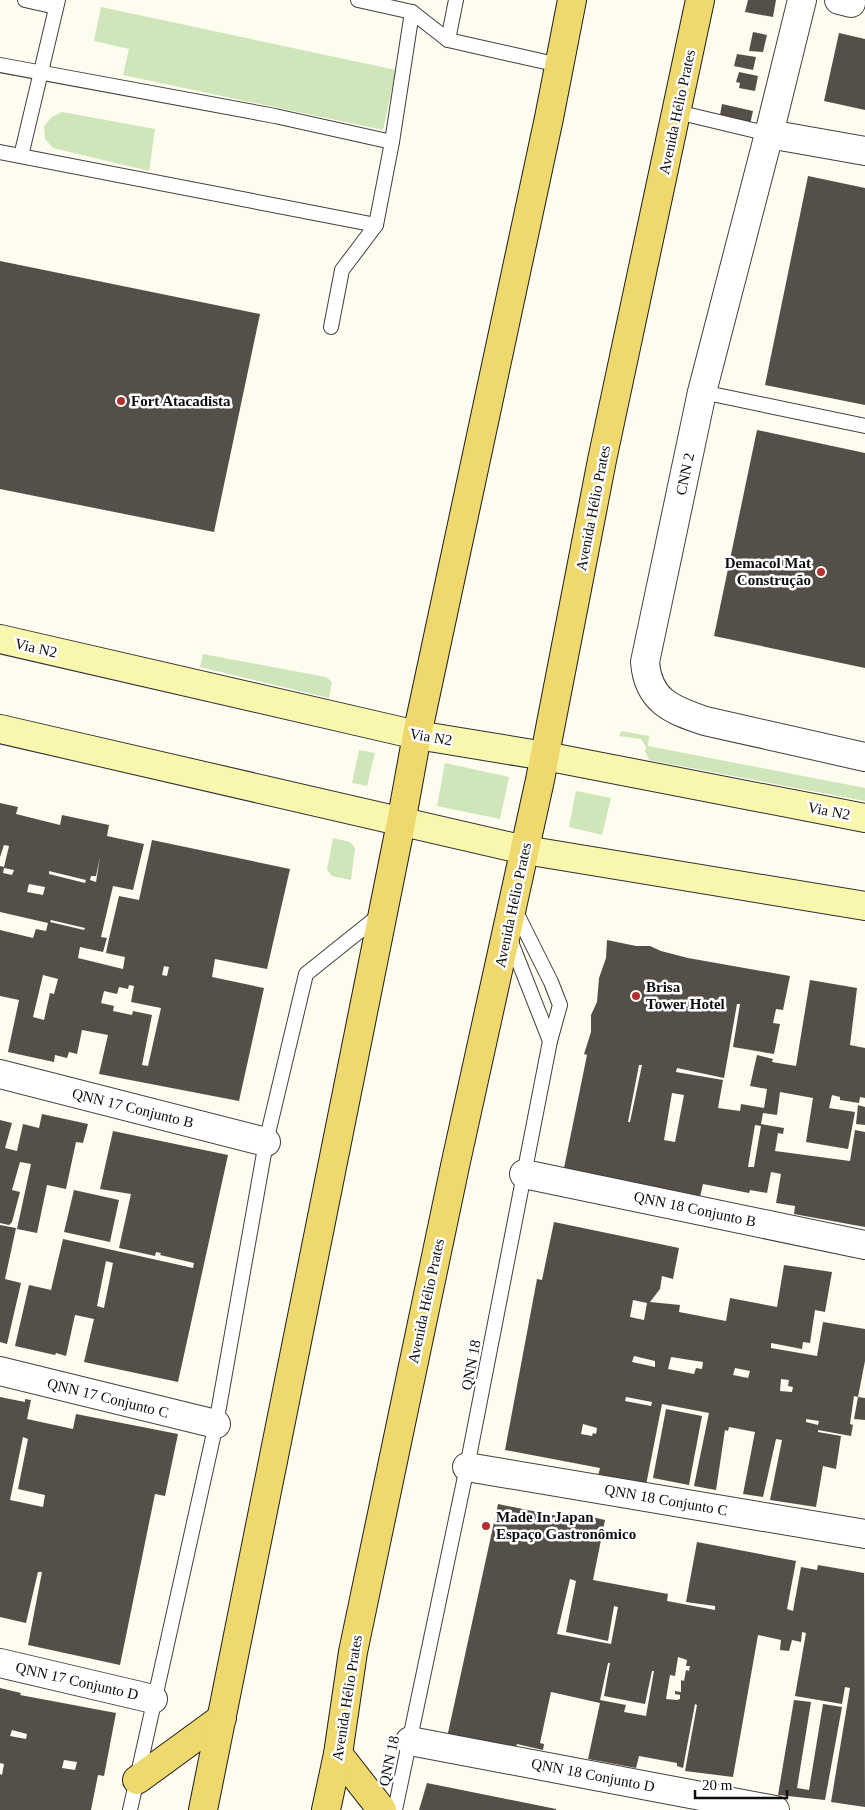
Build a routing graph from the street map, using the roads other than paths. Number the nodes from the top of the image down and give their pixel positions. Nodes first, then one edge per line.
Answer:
1 (25, 0) edge
2 (358, 0) edge
3 (456, 0) edge
4 (572, 0) edge
5 (700, 0) edge
6 (802, 0) edge
7 (57, 3) edge
8 (412, 12) junction
9 (448, 40) junction
10 (559, 64) junction
11 (0, 65) edge
12 (42, 73) junction
13 (677, 112) junction
14 (769, 134) junction
15 (392, 142) junction
16 (865, 151) edge
17 (0, 152) edge
18 (21, 156) junction
19 (376, 225) junction
20 (331, 326) dead end
21 (702, 392) junction
22 (865, 426) edge
23 (4, 641) edge
24 (0, 729) edge
25 (417, 735) junction
26 (545, 756) junction
27 (865, 757) edge
28 (865, 818) edge
29 (402, 823) junction
30 (525, 850) junction
31 (512, 904) junction
32 (865, 906) edge
33 (383, 912) junction
34 (507, 931) junction
35 (550, 1041) junction
36 (0, 1074) edge
37 (266, 1142) junction
38 (524, 1174) junction
39 (865, 1245) edge
40 (0, 1371) edge
41 (216, 1424) junction
42 (467, 1467) junction
43 (865, 1534) edge
44 (0, 1663) edge
45 (153, 1699) junction
46 (222, 1718) junction
47 (410, 1741) junction
48 (338, 1754) junction
49 (137, 1780) junction
50 (130, 1810) edge
51 (203, 1810) edge
52 (326, 1810) edge
53 (382, 1810) edge
54 (395, 1810) edge
55 (776, 1810) edge

1 - 7 lane
2 - 8 lane
3 - 9 lane
4 - 10 main road
5 - 13 main road, Avenida Hélio Prates
6 - 14 street, CNN 2
7 - 12 lane
8 - 9 lane
8 - 15 lane
9 - 10 lane
10 - 25 main road
11 - 12 lane
12 - 15 lane
12 - 18 lane
13 - 14 lane
13 - 26 main road, Avenida Hélio Prates
14 - 16 street
14 - 21 street, CNN 2
15 - 19 lane
17 - 18 lane
18 - 19 lane
19 - 20 lane
21 - 22 lane
21 - 27 street, CNN 2
23 - 25 main road, Via N2
24 - 29 main road
25 - 26 main road, Via N2
25 - 29 main road
26 - 28 main road, Via N2
26 - 30 main road, Avenida Hélio Prates
29 - 30 main road
29 - 33 main road
30 - 31 main road, Avenida Hélio Prates
30 - 32 main road
31 - 34 main road, Avenida Hélio Prates
31 - 35 lane, QNN 18
33 - 37 lane
33 - 46 main road
34 - 35 lane
34 - 48 main road, Avenida Hélio Prates
35 - 38 lane, QNN 18
36 - 37 street, QNN 17 Conjunto B
37 - 41 lane
38 - 39 street, QNN 18 Conjunto B
38 - 42 lane, QNN 18
40 - 41 street, QNN 17 Conjunto C
41 - 45 lane
42 - 43 street, QNN 18 Conjunto C
42 - 47 lane, QNN 18
44 - 45 street, QNN 17 Conjunto D
45 - 49 lane
46 - 49 main road
46 - 51 main road
47 - 54 lane, QNN 18
47 - 55 street, QNN 18 Conjunto D
48 - 52 main road, Avenida Hélio Prates
48 - 53 main road
49 - 50 lane

